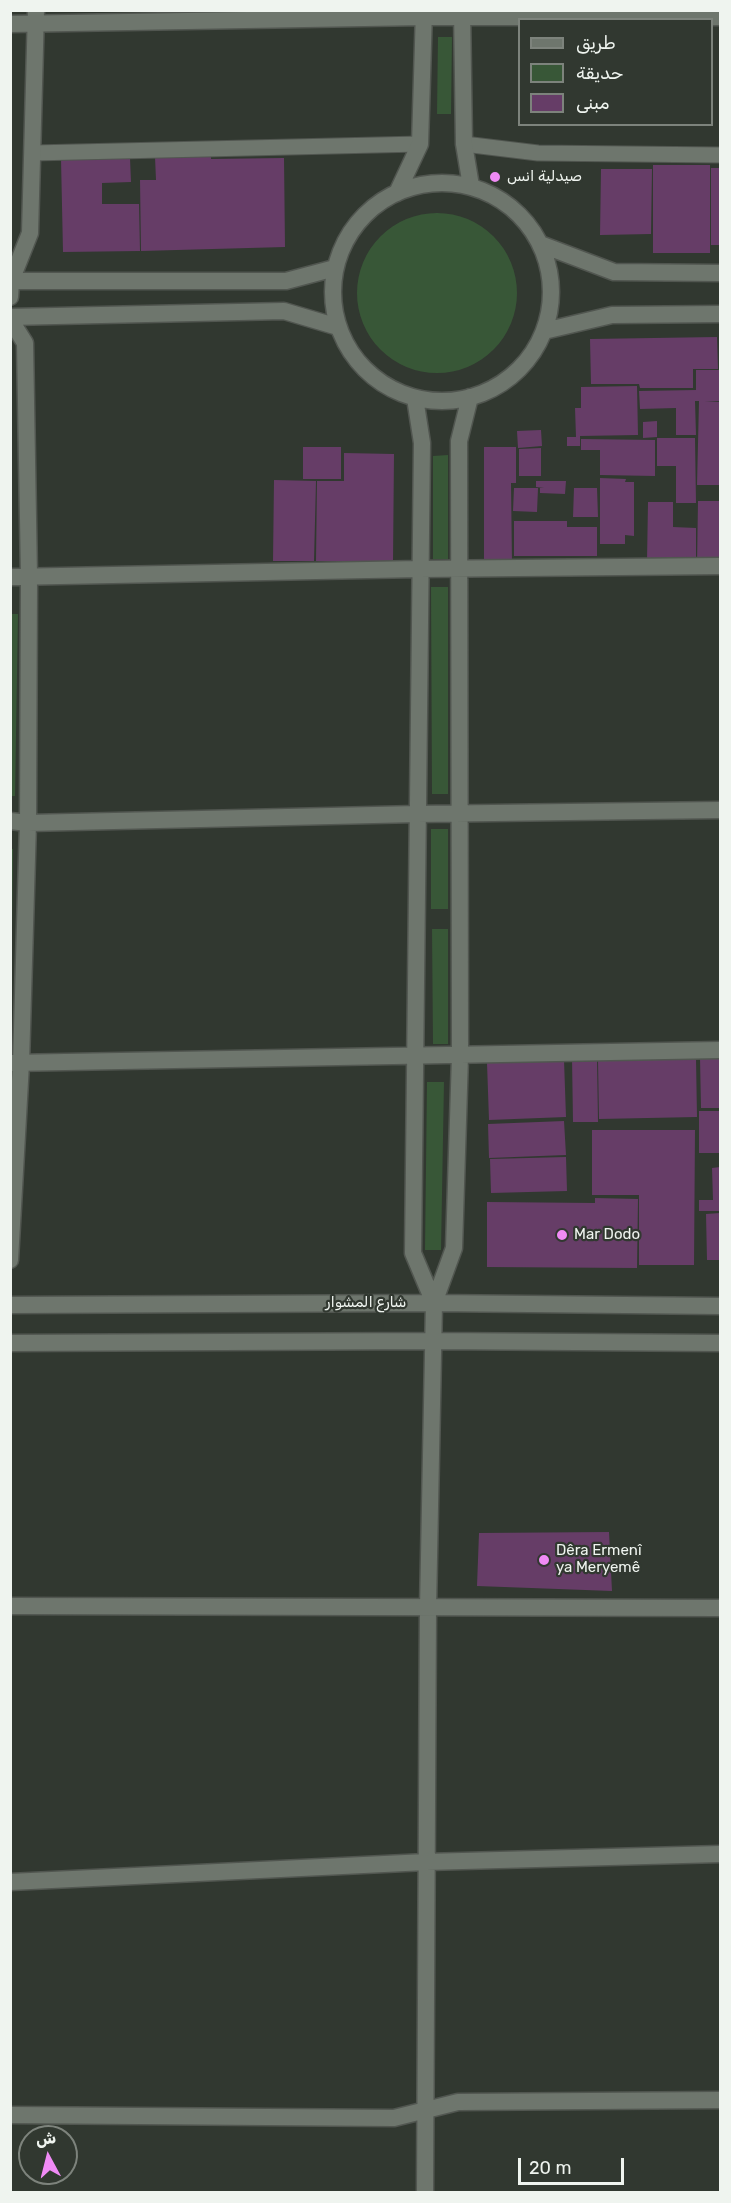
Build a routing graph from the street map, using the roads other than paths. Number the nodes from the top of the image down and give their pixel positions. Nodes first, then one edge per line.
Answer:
1 (423, 14) edge
2 (462, 14) edge
3 (36, 17) edge
4 (720, 17) edge
5 (10, 24) edge
6 (420, 144) junction
7 (464, 144) junction
8 (33, 153) junction
9 (720, 155) edge
10 (471, 186) junction
11 (397, 193) junction
12 (540, 244) junction
13 (335, 268) junction
14 (720, 273) edge
15 (11, 281) edge
16 (10, 297) edge
17 (720, 314) edge
18 (10, 318) edge
19 (338, 327) junction
20 (544, 331) junction
21 (470, 397) junction
22 (415, 398) junction
23 (720, 566) edge
24 (419, 569) junction
25 (459, 569) junction
26 (10, 577) edge
27 (29, 578) junction
28 (720, 810) edge
29 (417, 814) junction
30 (459, 814) junction
31 (10, 821) edge
32 (28, 823) junction
33 (720, 1050) edge
34 (417, 1056) junction
35 (460, 1056) junction
36 (16, 1063) edge
37 (10, 1260) edge
38 (434, 1303) junction
39 (10, 1305) edge
40 (720, 1306) edge
41 (433, 1341) junction
42 (10, 1343) edge
43 (720, 1343) edge
44 (10, 1606) edge
45 (428, 1608) junction
46 (720, 1608) edge
47 (720, 1854) edge
48 (426, 1862) junction
49 (10, 1882) edge
50 (720, 2100) edge
51 (424, 2112) junction
52 (10, 2115) edge
53 (425, 2193) edge

1 - 2 street
1 - 3 street
1 - 6 street
2 - 4 street
2 - 7 street
3 - 5 street
3 - 8 street
6 - 8 lane
6 - 11 street
7 - 9 lane
7 - 10 street
8 - 15 street
10 - 11 street
10 - 12 street
11 - 13 street
12 - 14 street
12 - 20 street
13 - 15 street
13 - 19 street
15 - 16 street
17 - 20 street
18 - 19 street
18 - 27 street
19 - 22 street
20 - 21 street
21 - 22 street
21 - 25 street
22 - 24 street
23 - 25 street
24 - 25 street
24 - 27 street
24 - 29 street
25 - 30 street
26 - 27 street
27 - 32 street
28 - 30 street
29 - 30 street
29 - 32 street
29 - 34 street
30 - 35 street
31 - 32 street
32 - 36 street
33 - 35 street
34 - 35 street
34 - 36 street
34 - 38 street
35 - 38 street
36 - 37 street
38 - 39 street, شارع المشوار
38 - 40 street, شارع المشوار
38 - 41 street
41 - 42 street
41 - 43 street
41 - 45 street
44 - 45 street
45 - 46 street
45 - 48 street
47 - 48 street
48 - 49 street
48 - 51 street
50 - 51 street
51 - 52 street
51 - 53 street

